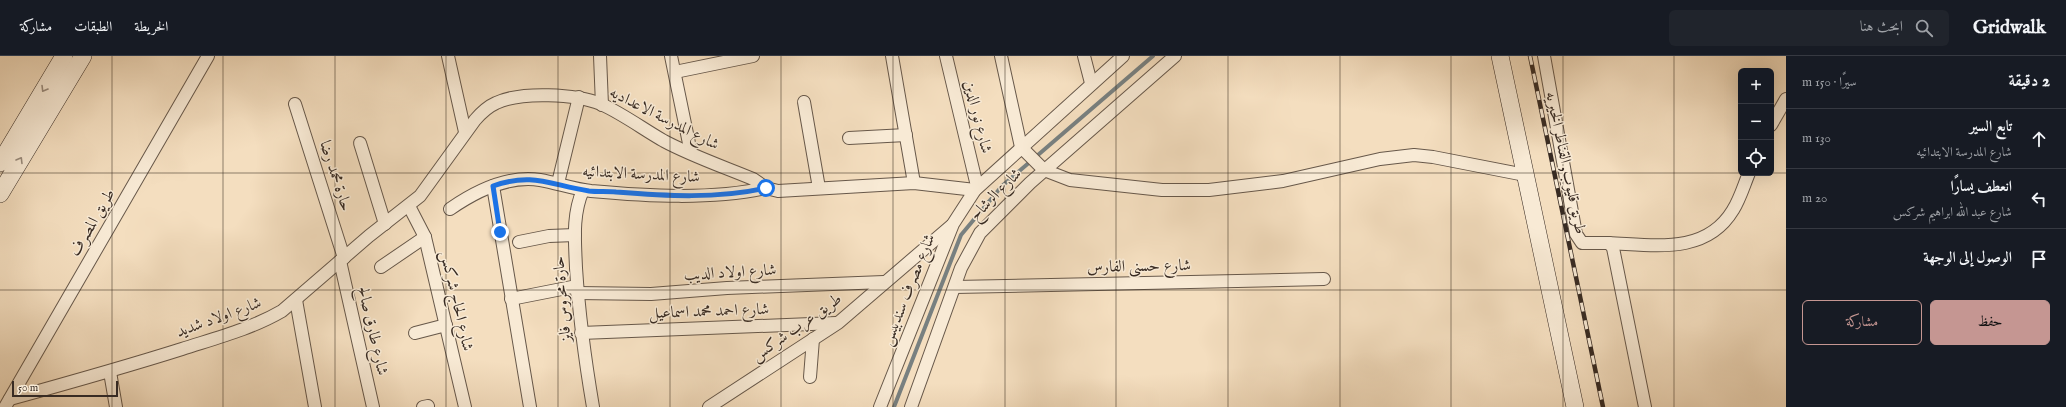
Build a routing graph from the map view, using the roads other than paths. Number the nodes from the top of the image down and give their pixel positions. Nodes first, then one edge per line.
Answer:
1 (64, 56) edge
2 (83, 56) edge
3 (208, 56) edge
4 (448, 56) edge
5 (600, 56) edge
6 (672, 56) edge
7 (753, 56) edge
8 (892, 56) edge
9 (946, 56) edge
10 (1001, 56) edge
11 (1084, 56) edge
12 (1123, 56) edge
13 (1175, 56) edge
14 (1500, 56) edge
15 (1544, 56) edge
16 (675, 72) junction
17 (1091, 84) junction
18 (579, 98) junction
19 (1786, 99) edge
20 (804, 102) dead end
21 (295, 104) dead end
22 (602, 105) junction
23 (1774, 120) edge
24 (465, 132) junction
25 (906, 135) junction
26 (849, 138) dead end
27 (360, 142) dead end
28 (1021, 147) junction
29 (691, 153) junction
30 (0, 163) edge
31 (1044, 170) junction
32 (1525, 175) junction
33 (1748, 176) edge
34 (558, 183) junction
35 (914, 183) junction
36 (493, 186) junction
37 (766, 188) junction
38 (819, 188) junction
39 (976, 188) junction
40 (583, 190) junction
41 (0, 194) edge
42 (409, 206) junction
43 (450, 209) dead end
44 (385, 224) junction
45 (953, 224) junction
46 (574, 235) junction
47 (425, 237) junction
48 (519, 242) dead end
49 (1609, 243) junction
50 (342, 260) junction
51 (381, 267) dead end
52 (1324, 279) dead end
53 (884, 282) junction
54 (955, 287) junction
55 (577, 289) junction
56 (511, 299) junction
57 (296, 300) junction
58 (838, 323) junction
59 (446, 325) junction
60 (415, 333) dead end
61 (581, 333) junction
62 (813, 339) junction
63 (110, 372) junction
64 (810, 377) dead end
65 (8, 403) edge
66 (116, 407) edge
67 (315, 407) edge
68 (373, 407) edge
69 (465, 407) edge
70 (530, 407) edge
71 (593, 407) edge
72 (709, 407) edge
73 (880, 407) edge
74 (911, 407) edge
75 (1570, 407) edge
76 (1575, 407) edge
77 (1645, 407) edge

1 -> 30 main road
41 -> 2 main road
3 - 65 street, طريق المصرف
4 - 24 street
5 - 22 street
6 - 16 street
7 - 16 street
8 - 25 street
9 - 39 street, شارع نور الدين
10 - 28 street
11 - 17 street
12 - 17 street
13 - 31 street, شارع الرشاح
14 - 32 main road
15 - 49 street, طريق قليوب, القناطر الخيريه
16 - 29 street
17 - 28 street
18 - 22 street, شارع المدرسة الاعداديه
18 - 24 street, شارع المدرسة الاعداديه
18 - 34 street
19 - 23 street
20 - 38 street
21 - 50 street, حارة محمد رضا
22 - 29 street, شارع المدرسة الاعداديه
24 - 42 street, شارع اولاد شديد
25 - 26 street
25 - 35 street
27 - 44 street
28 - 31 street
28 - 39 street
29 - 37 street, شارع المدرسة الاعداديه
31 - 32 street
31 - 54 street, شارع الرشاح
32 - 76 main road
33 - 49 street
34 - 36 street, شارع المدرسة الابتدائيه
34 - 40 street, شارع المدرسة الابتدائيه
35 - 38 street, شارع المدرسة الاعداديه
35 - 39 street, شارع المدرسة الاعداديه
36 - 43 street, شارع المدرسة الابتدائيه
36 - 56 street
37 - 38 street, شارع المدرسة الاعداديه
37 - 40 street, شارع المدرسة الابتدائيه
39 - 45 street, شارع مصرف سندبيس
40 - 46 street, حارة محروس فايز
42 - 44 street, شارع اولاد شديد
42 - 47 street, شارع الحاج شركس
44 - 50 street, شارع اولاد شديد
45 - 53 street, طريق عرب شركس
45 - 73 street, شارع مصرف سندبيس
46 - 48 street
46 - 55 street, حارة محروس فايز
47 - 51 street
47 - 59 street, شارع الحاج شركس
49 - 77 street, طريق قليوب, القناطر الخيريه
50 - 57 street, شارع اولاد شديد
50 - 68 street, شارع طارق صالح
52 - 54 street, شارع حسنى الفارس
53 - 55 street, شارع اولاد الديب
53 - 58 street, طريق عرب شركس
54 - 74 street, شارع الرشاح
55 - 56 street, شارع اولاد الديب
55 - 61 street, حارة محروس فايز
56 - 70 street
57 - 63 street, شارع اولاد شديد
57 - 67 street
58 - 61 street, شارع احمد محمد اسماعيل
58 - 62 street, طريق عرب شركس
59 - 60 street
59 - 69 street, شارع الحاج شركس
61 - 71 street, حارة محروس فايز
62 - 64 street
62 - 72 street, طريق عرب شركس
63 - 65 street, شارع اولاد شديد
63 - 66 street
75 - 76 street

